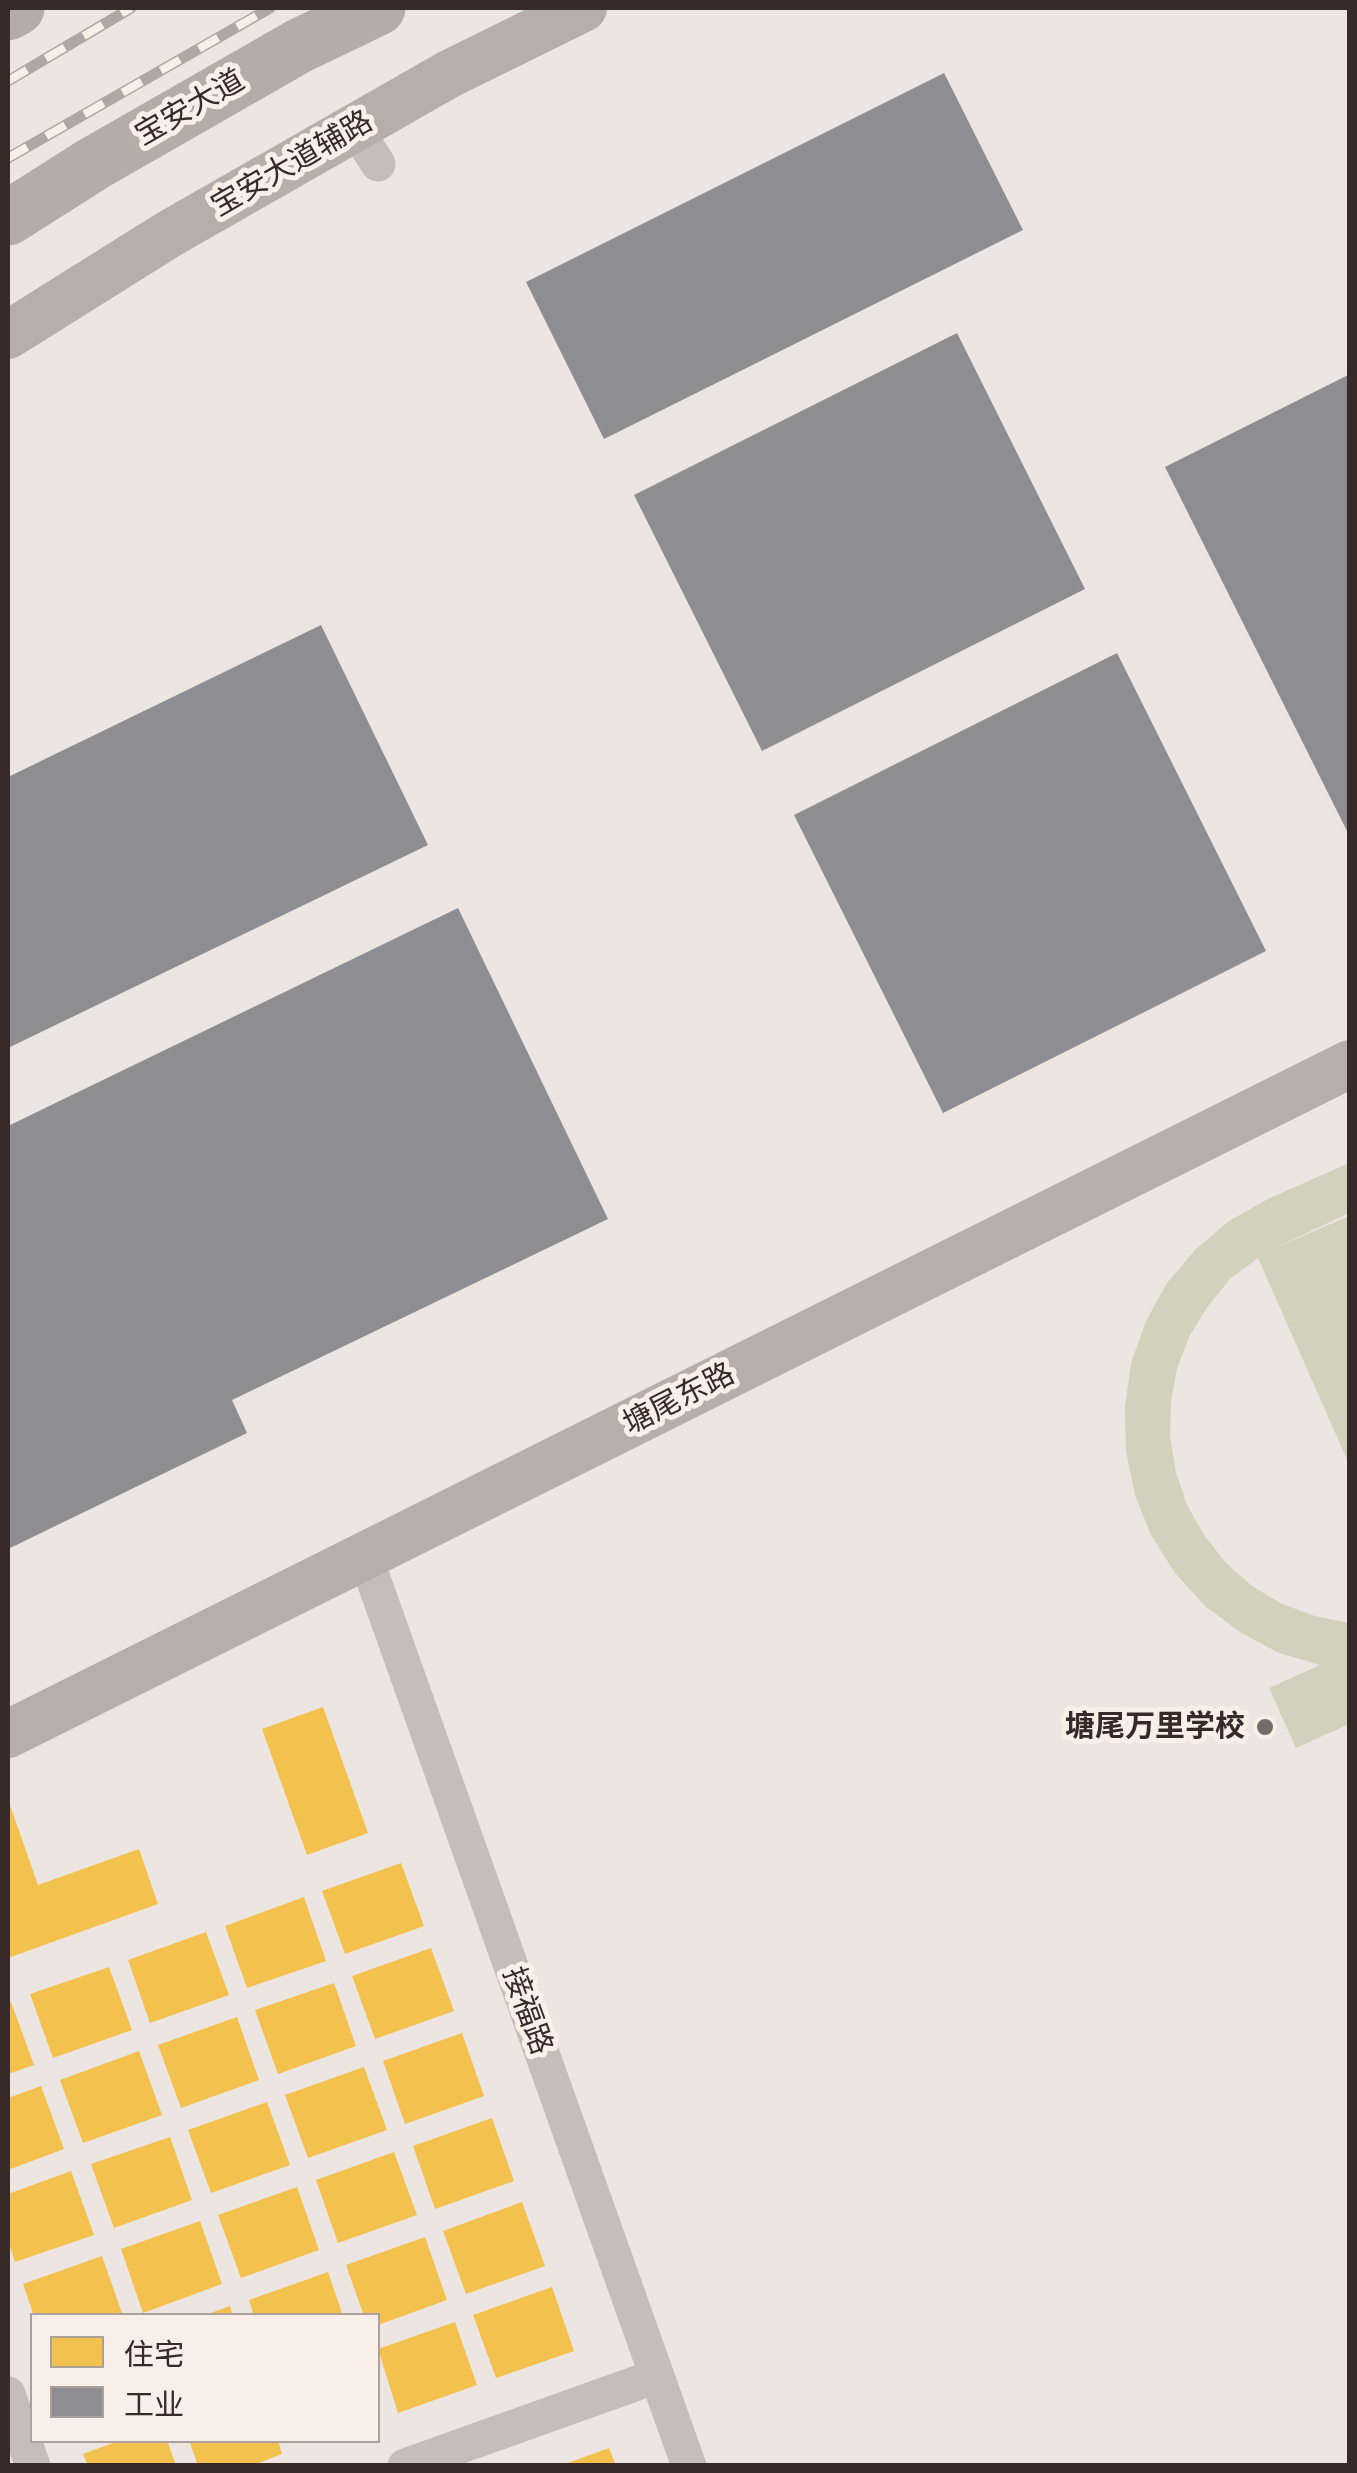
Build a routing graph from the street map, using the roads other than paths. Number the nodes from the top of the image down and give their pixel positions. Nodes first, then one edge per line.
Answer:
1 (17, 8) edge
2 (378, 8) edge
3 (583, 8) edge
4 (8, 13) edge
5 (8, 218) edge
6 (8, 335) edge
7 (1350, 1064) edge
8 (365, 1556) junction
9 (8, 1734) edge
10 (657, 2376) junction
11 (8, 2394) edge
12 (33, 2466) edge
13 (405, 2466) edge
14 (688, 2466) edge

1 - 4 main road
2 - 5 main road, 宝安大道
3 - 6 street, 宝安大道辅路
7 - 8 street, 塘尾东路
8 - 9 street, 塘尾东路
8 - 10 street, 接福路
10 - 13 street
10 - 14 street, 接福路
11 - 12 street

